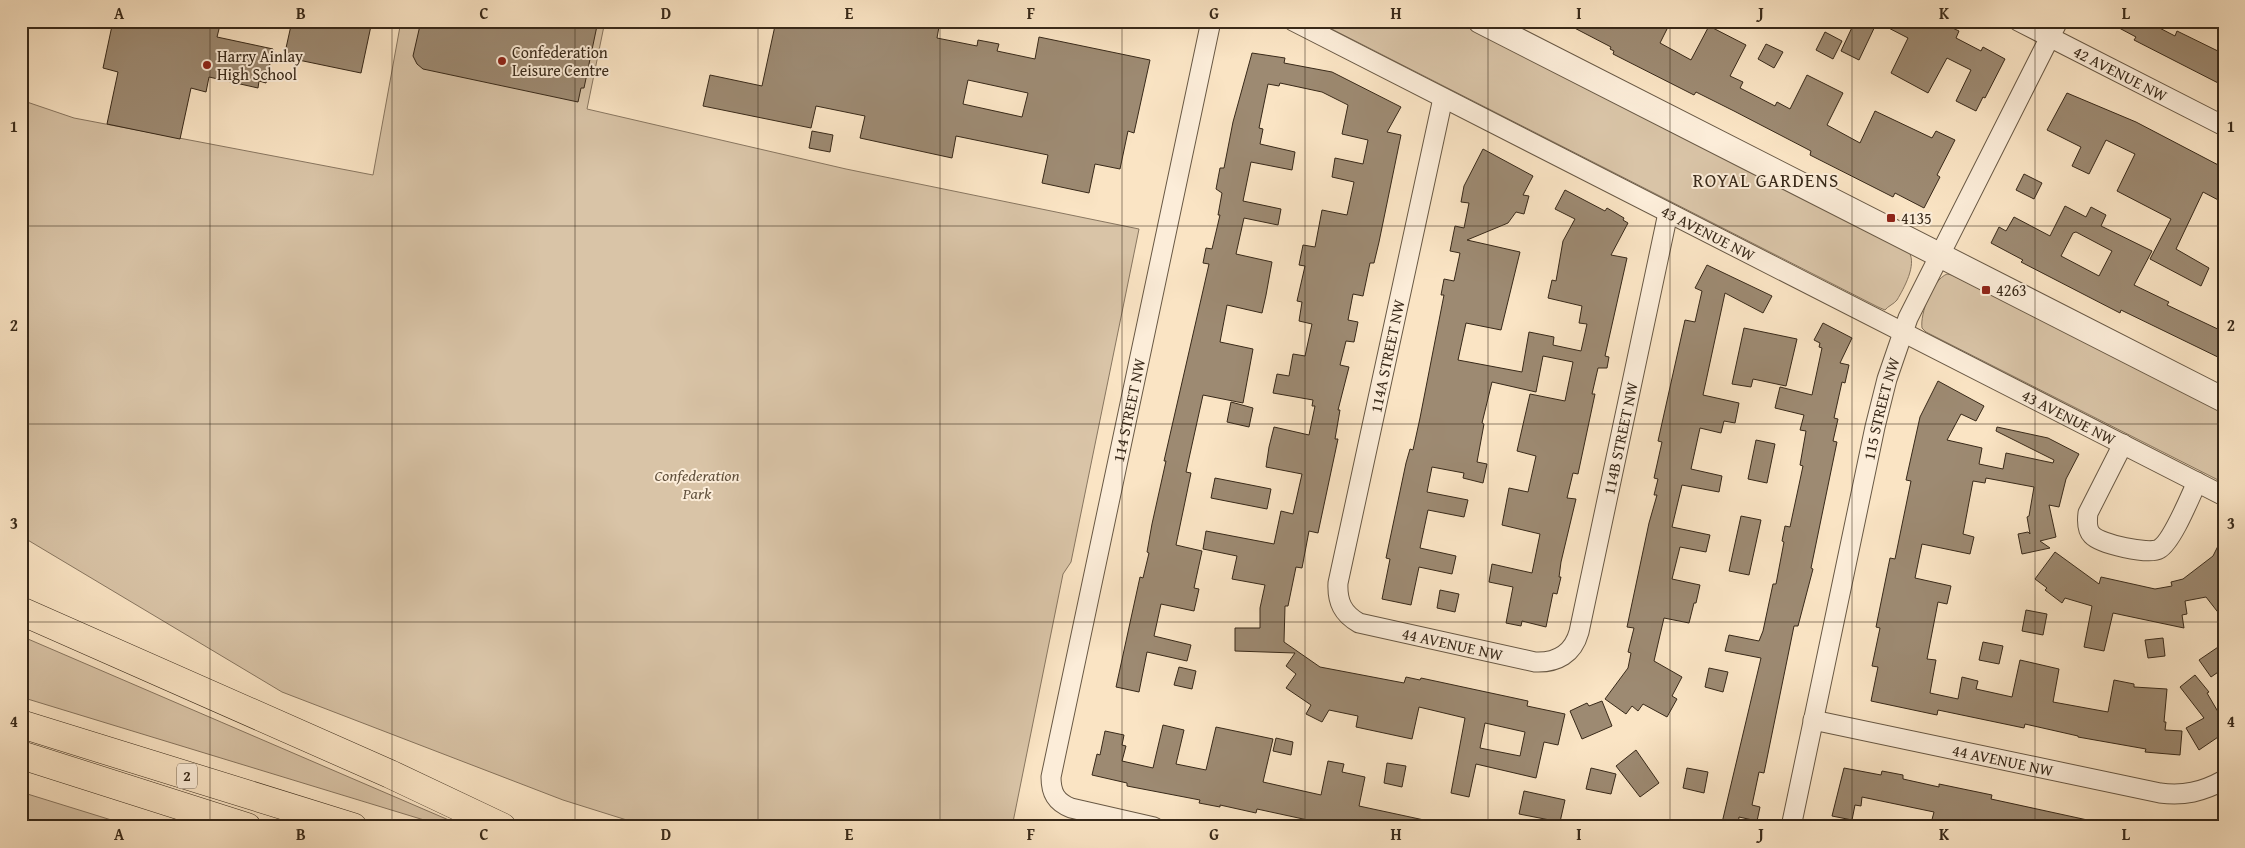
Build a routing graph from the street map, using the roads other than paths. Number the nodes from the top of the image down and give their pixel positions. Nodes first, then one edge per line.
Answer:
1 (1211, 21) edge
2 (1293, 21) edge
3 (1480, 21) edge
4 (2018, 21) edge
5 (2054, 29) edge
6 (1443, 98) junction
7 (2224, 126) edge
8 (1668, 213) junction
9 (1939, 255) junction
10 (1902, 332) junction
11 (2224, 400) edge
12 (2123, 444) junction
13 (2197, 482) junction
14 (2224, 496) edge
15 (22, 611) edge
16 (1345, 613) joint
17 (1563, 657) joint
18 (1813, 720) junction
19 (21, 724) edge
20 (21, 754) edge
21 (2224, 780) edge
22 (247, 827) edge
23 (353, 827) edge
24 (502, 827) edge
25 (1154, 827) edge
26 (1790, 827) edge

1 - 25 street, 114 STREET NW
2 - 6 street, 43 AVENUE NW
3 - 9 street
4 - 5 street, 42 AVENUE NW
5 - 7 street, 42 AVENUE NW
5 - 9 street, 115 STREET NW
6 - 8 street, 43 AVENUE NW
6 - 16 street, 114A STREET NW
8 - 10 street, 43 AVENUE NW
8 - 17 street, 114B STREET NW
9 - 10 street, 115 STREET NW
9 - 11 street
10 - 12 street, 43 AVENUE NW
10 - 18 street, 115 STREET NW
12 - 13 street, 43 AVENUE NW
12 - 13 street, 43 AVENUE NW
13 - 14 street, 43 AVENUE NW
15 - 24 highway
16 - 17 street, 44 AVENUE NW
18 - 21 street, 44 AVENUE NW
18 - 26 street, 115 STREET NW
19 - 23 highway, 2
20 - 22 highway, 2

